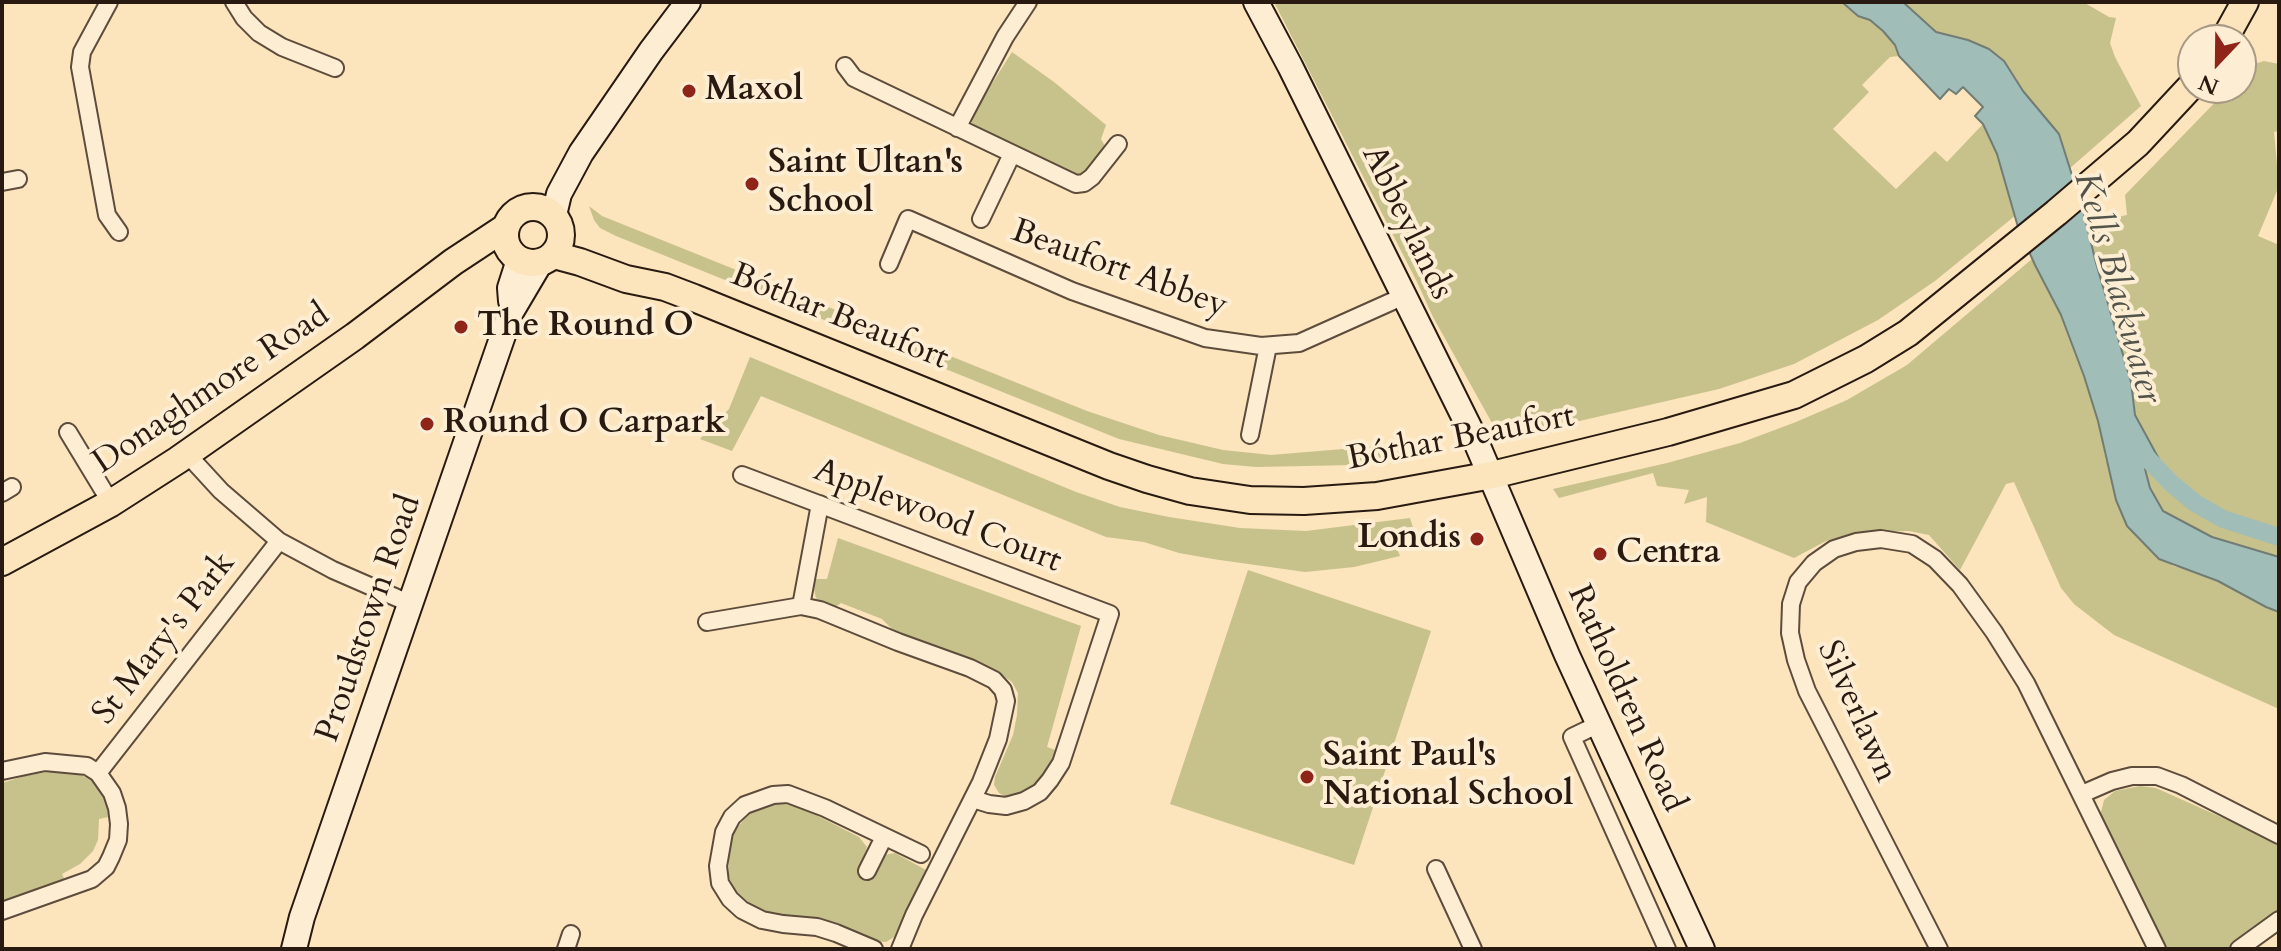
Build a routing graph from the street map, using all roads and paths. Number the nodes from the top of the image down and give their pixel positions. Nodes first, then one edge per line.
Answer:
1 (109, 2) edge
2 (234, 2) edge
3 (688, 2) edge
4 (1028, 2) edge
5 (1256, 2) edge
6 (2246, 3) edge
7 (2234, 24) edge
8 (845, 66) dead end
9 (335, 68) dead end
10 (2177, 101) edge
11 (957, 128) junction
12 (1118, 144) dead end
13 (1012, 154) junction
14 (981, 219) dead end
15 (557, 221) junction
16 (119, 232) dead end
17 (526, 251) junction
18 (889, 264) dead end
19 (665, 287) junction
20 (1404, 296) junction
21 (1268, 346) junction
22 (68, 432) dead end
23 (1250, 435) dead end
24 (187, 454) junction
25 (742, 475) dead end
26 (1492, 475) junction
27 (111, 503) junction
28 (820, 504) junction
29 (279, 541) junction
30 (2, 562) edge
31 (411, 604) junction
32 (801, 606) junction
33 (707, 622) dead end
34 (1599, 724) junction
35 (2, 771) edge
36 (98, 773) junction
37 (2082, 794) junction
38 (973, 799) junction
39 (2279, 835) edge
40 (884, 837) junction
41 (921, 854) dead end
42 (1436, 869) dead end
43 (867, 871) dead end
44 (2, 911) edge
45 (2279, 920) edge
46 (294, 949) edge
47 (874, 949) edge
48 (900, 949) edge
49 (1473, 949) edge
50 (1667, 949) edge
51 (1702, 949) edge
52 (1939, 949) edge
53 (2157, 949) edge
54 (2239, 949) edge

1 - 16 street
2 - 9 street
3 - 15 street
4 - 11 street
5 - 20 street, Abbeylands
6 - 7 main road
8 - 11 street
10 - 26 main road, Bóthar Beaufort
11 - 13 street
12 - 13 street
13 - 14 street
15 - 17 main road
15 - 17 main road, Donaghmore Road
15 - 19 main road, Bóthar Beaufort
17 - 19 main road, Bóthar Beaufort
17 - 24 main road, Donaghmore Road
17 - 31 street, Proudstown Road
18 - 21 street, Beaufort Abbey
19 - 26 main road, Bóthar Beaufort
20 - 21 street, Beaufort Abbey
20 - 26 street, Abbeylands
21 - 23 street
22 - 27 street
24 - 27 main road, Donaghmore Road
24 - 29 street
25 - 28 street, Applewood Court
26 - 34 street, Ratholdren Road
27 - 30 main road, Donaghmore Road
28 - 32 street
28 - 38 street, Applewood Court
29 - 31 street
29 - 36 street, St Mary's Park
31 - 46 street, Proudstown Road
32 - 33 street
32 - 38 street
34 - 50 street
34 - 51 street, Ratholdren Road
35 - 36 street, St Mary's Park
36 - 44 street, St Mary's Park
37 - 39 street
37 - 52 street, Silverlawn
37 - 53 street, Silverlawn
38 - 48 street
40 - 41 street
40 - 43 street
40 - 47 street
42 - 49 street
45 - 54 street

